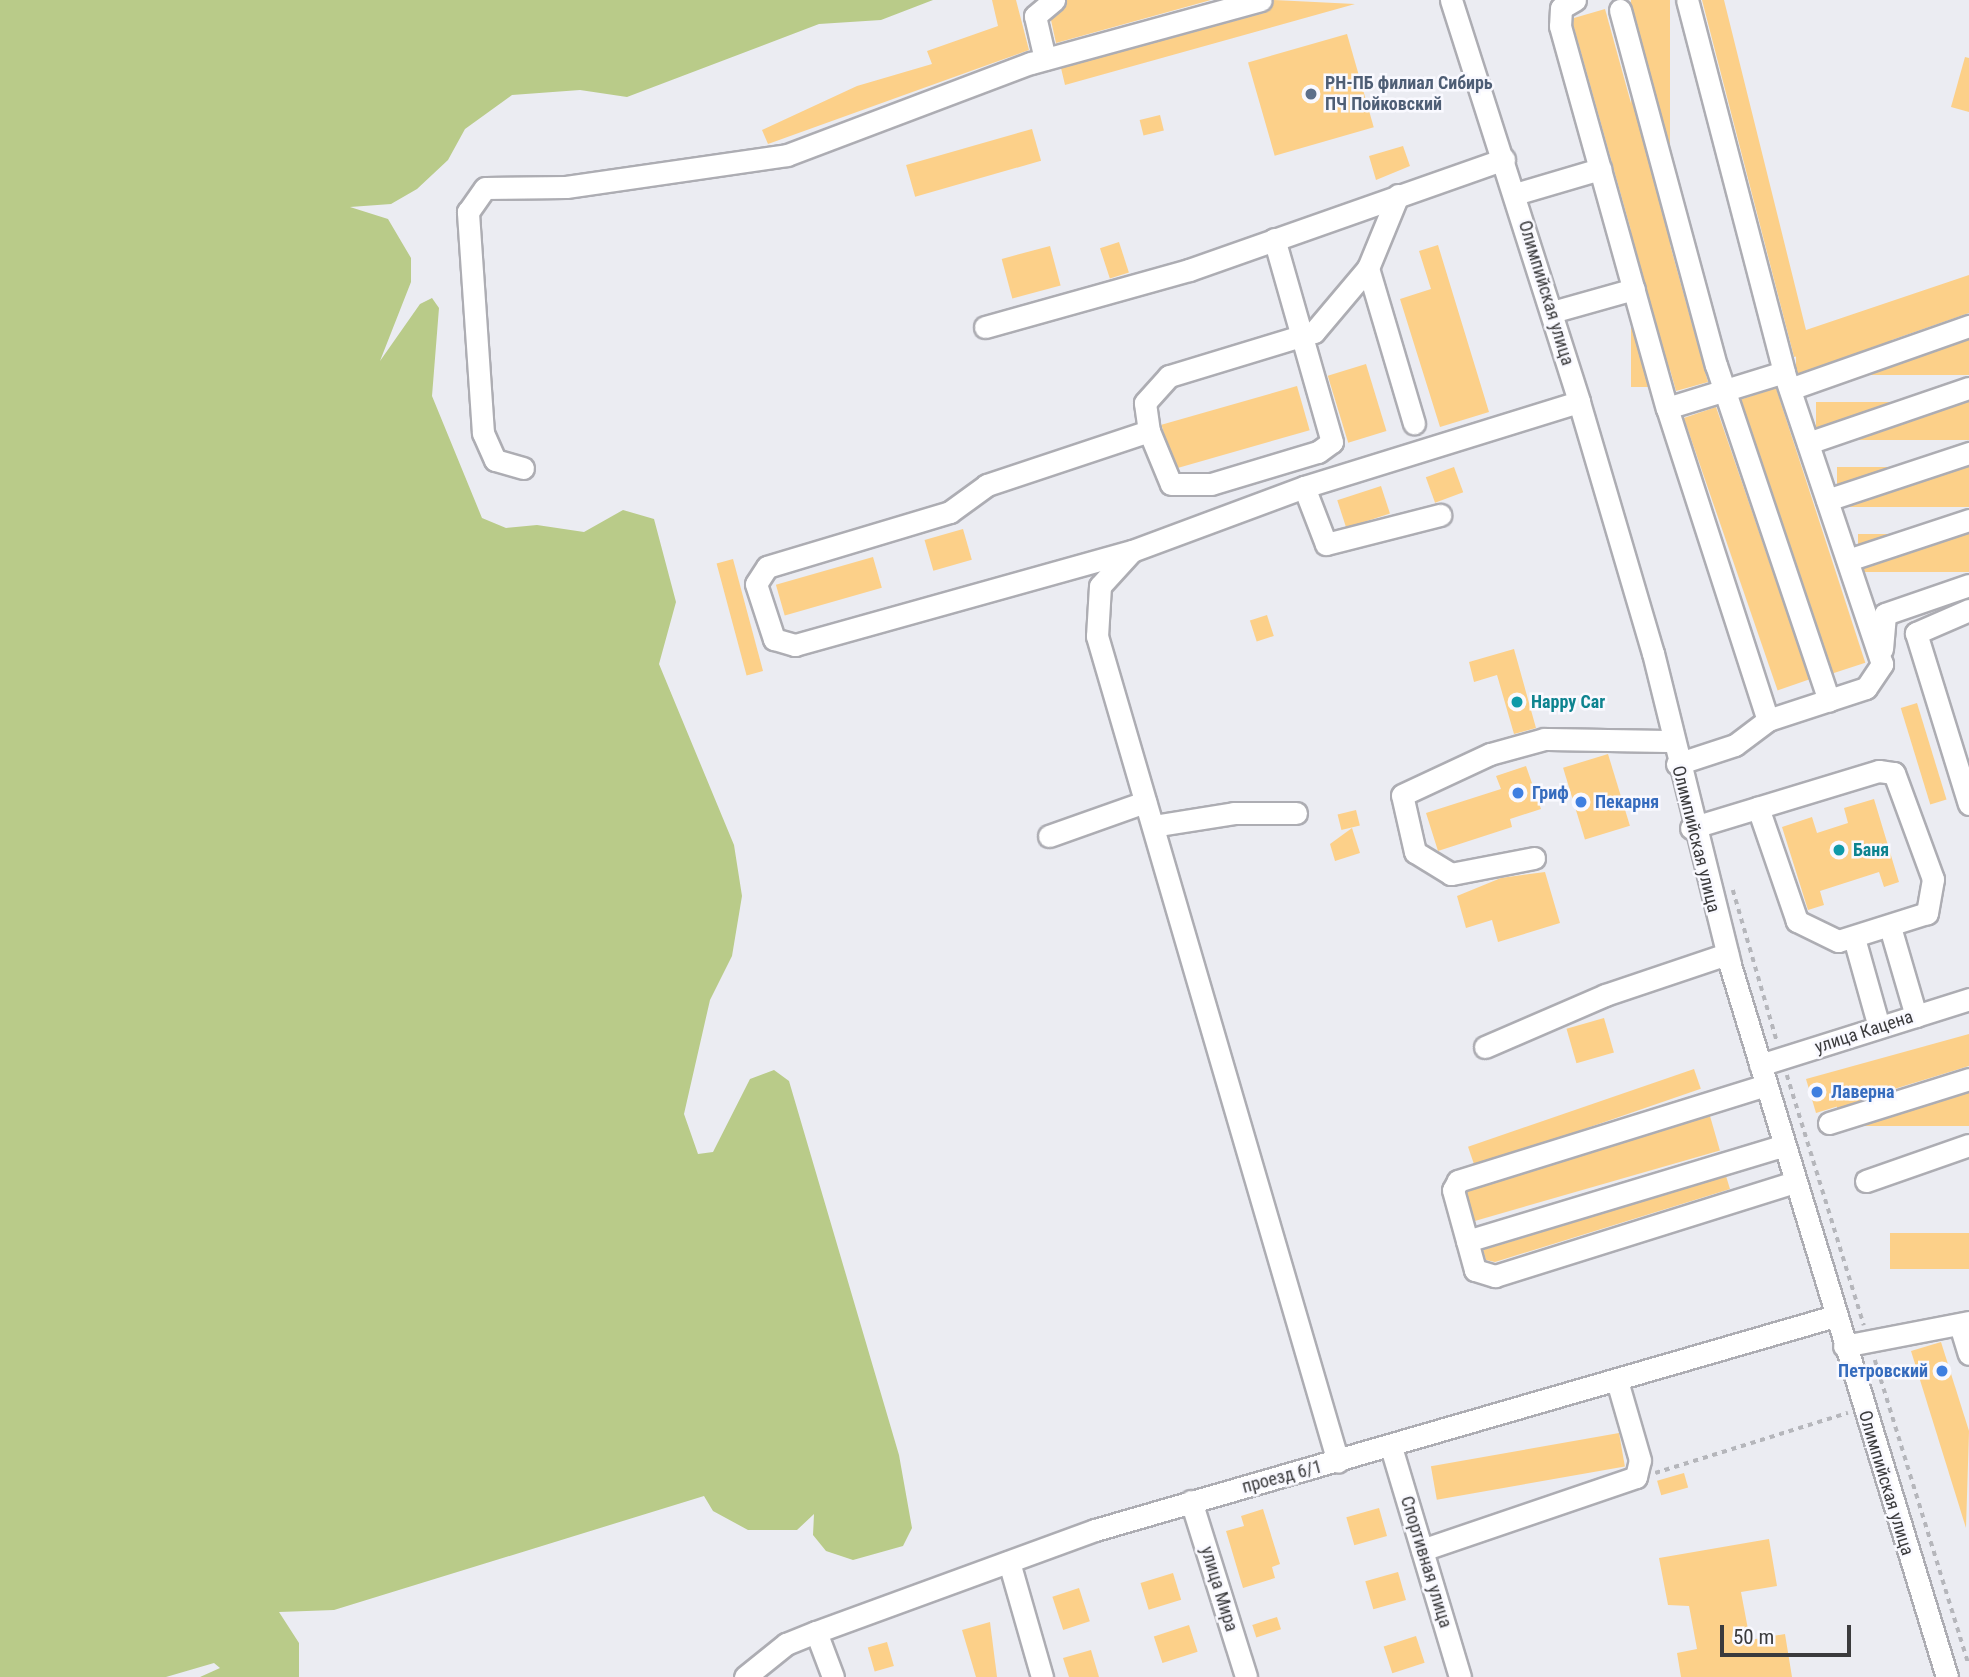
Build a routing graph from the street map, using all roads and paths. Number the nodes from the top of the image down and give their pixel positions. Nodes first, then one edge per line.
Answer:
1 (1054, 0) edge
2 (1261, 0) edge
3 (1451, 0) edge
4 (1575, 0) edge
5 (1687, 0) edge
6 (1620, 10) dead end
7 (1045, 59) junction
8 (1504, 159) junction
9 (1600, 169) junction
10 (1515, 194) junction
11 (1398, 195) junction
12 (1274, 239) junction
13 (1368, 268) junction
14 (1634, 289) junction
15 (1552, 312) junction
16 (985, 327) dead end
17 (1969, 327) edge
18 (1304, 337) junction
19 (1787, 381) junction
20 (1969, 388) edge
21 (1727, 390) junction
22 (1579, 402) junction
23 (1667, 408) junction
24 (1413, 423) dead end
25 (1149, 432) junction
26 (1808, 443) junction
27 (1969, 453) edge
28 (523, 468) dead end
29 (1304, 487) junction
30 (1828, 500) junction
31 (1440, 516) dead end
32 (1969, 520) edge
33 (1132, 551) junction
34 (1847, 560) junction
35 (1969, 585) edge
36 (1969, 610) edge
37 (1882, 664) junction
38 (1829, 701) junction
39 (1768, 720) junction
40 (1671, 741) junction
41 (1677, 764) junction
42 (1145, 802) junction
43 (1969, 804) edge
44 (1758, 808) junction
45 (1296, 813) dead end
46 (1153, 826) junction
47 (1691, 828) junction
48 (1049, 836) dead end
49 (1534, 858) dead end
50 (1732, 887) dead end
51 (1890, 927) junction
52 (1854, 938) junction
53 (1727, 954) junction
54 (1969, 999) edge
55 (1916, 1016) junction
56 (1880, 1027) junction
57 (1485, 1047) dead end
58 (1782, 1058) junction
59 (1763, 1075) junction
60 (1969, 1079) edge
61 (1829, 1123) dead end
62 (1784, 1145) junction
63 (1969, 1145) edge
64 (1866, 1181) dead end
65 (1795, 1182) junction
66 (1467, 1241) junction
67 (1835, 1316) junction
68 (1964, 1323) edge
69 (1869, 1340) dead end
70 (1844, 1346) junction
71 (1872, 1352) dead end
72 (1969, 1354) edge
73 (1617, 1381) junction
74 (1887, 1401) junction
75 (1863, 1408) junction
76 (1391, 1447) junction
77 (1338, 1462) junction
78 (1630, 1481) junction
79 (1191, 1501) junction
80 (1422, 1550) junction
81 (1009, 1562) junction
82 (816, 1632) junction
83 (1969, 1665) edge
84 (745, 1677) edge
85 (833, 1677) edge
86 (1042, 1677) edge
87 (1246, 1677) edge
88 (1460, 1677) edge
89 (1947, 1677) edge

1 - 7 street
2 - 7 street
3 - 8 street, Олимпийская улица
4 - 9 street
5 - 19 street
6 - 21 street
7 - 28 street
8 - 10 street, Олимпийская улица
8 - 11 street
9 - 10 street
9 - 14 street
10 - 15 street, Олимпийская улица
11 - 12 street
11 - 13 street
12 - 16 street
12 - 18 street
13 - 18 street
13 - 24 street
14 - 15 street
14 - 23 street
15 - 22 street, Олимпийская улица
17 - 19 street
18 - 25 street
18 - 25 street
19 - 21 street
19 - 26 street
20 - 26 street
21 - 23 street
21 - 38 street
22 - 29 street
22 - 40 street, Олимпийская улица
23 - 39 street
25 - 33 street
26 - 30 street
27 - 30 street
29 - 31 street
29 - 33 street
30 - 34 street
32 - 34 street
33 - 42 street
34 - 37 street
35 - 37 street
36 - 43 street
37 - 38 street
38 - 39 street
39 - 41 street
40 - 41 street, Олимпийская улица
40 - 49 street
41 - 47 street, Олимпийская улица
42 - 46 street
42 - 48 street
44 - 47 street
44 - 51 street
44 - 52 street
45 - 46 street
46 - 77 street
47 - 53 street, Олимпийская улица
50 - 58 path
51 - 52 street
51 - 55 street
52 - 56 street
53 - 57 street
53 - 59 street, Олимпийская улица
54 - 55 street, улица Кацена
55 - 56 street, улица Кацена
56 - 58 street, улица Кацена
58 - 59 street, улица Кацена
58 - 69 path
59 - 62 street, Олимпийская улица
59 - 66 street, улица Кацена
60 - 61 street
62 - 65 street, Олимпийская улица
62 - 66 street
63 - 64 street
65 - 66 street
65 - 67 street, Олимпийская улица
67 - 70 street, Олимпийская улица
67 - 73 street, проезд 6/1
68 - 70 street
68 - 72 street
70 - 75 street, Олимпийская улица
71 - 74 path
73 - 76 street, проезд 6/1
73 - 78 street
74 - 75 path
74 - 83 path
75 - 78 path
75 - 89 street, Олимпийская улица
76 - 77 street, проезд 6/1
76 - 80 street, Спортивная улица
77 - 79 street, проезд 6/1
78 - 80 street
79 - 81 street, проезд 6/1
79 - 87 street, улица Мира
80 - 88 street, Спортивная улица
81 - 82 street, проезд 6/1
81 - 86 street
82 - 84 street, проезд 6/1
82 - 85 street

